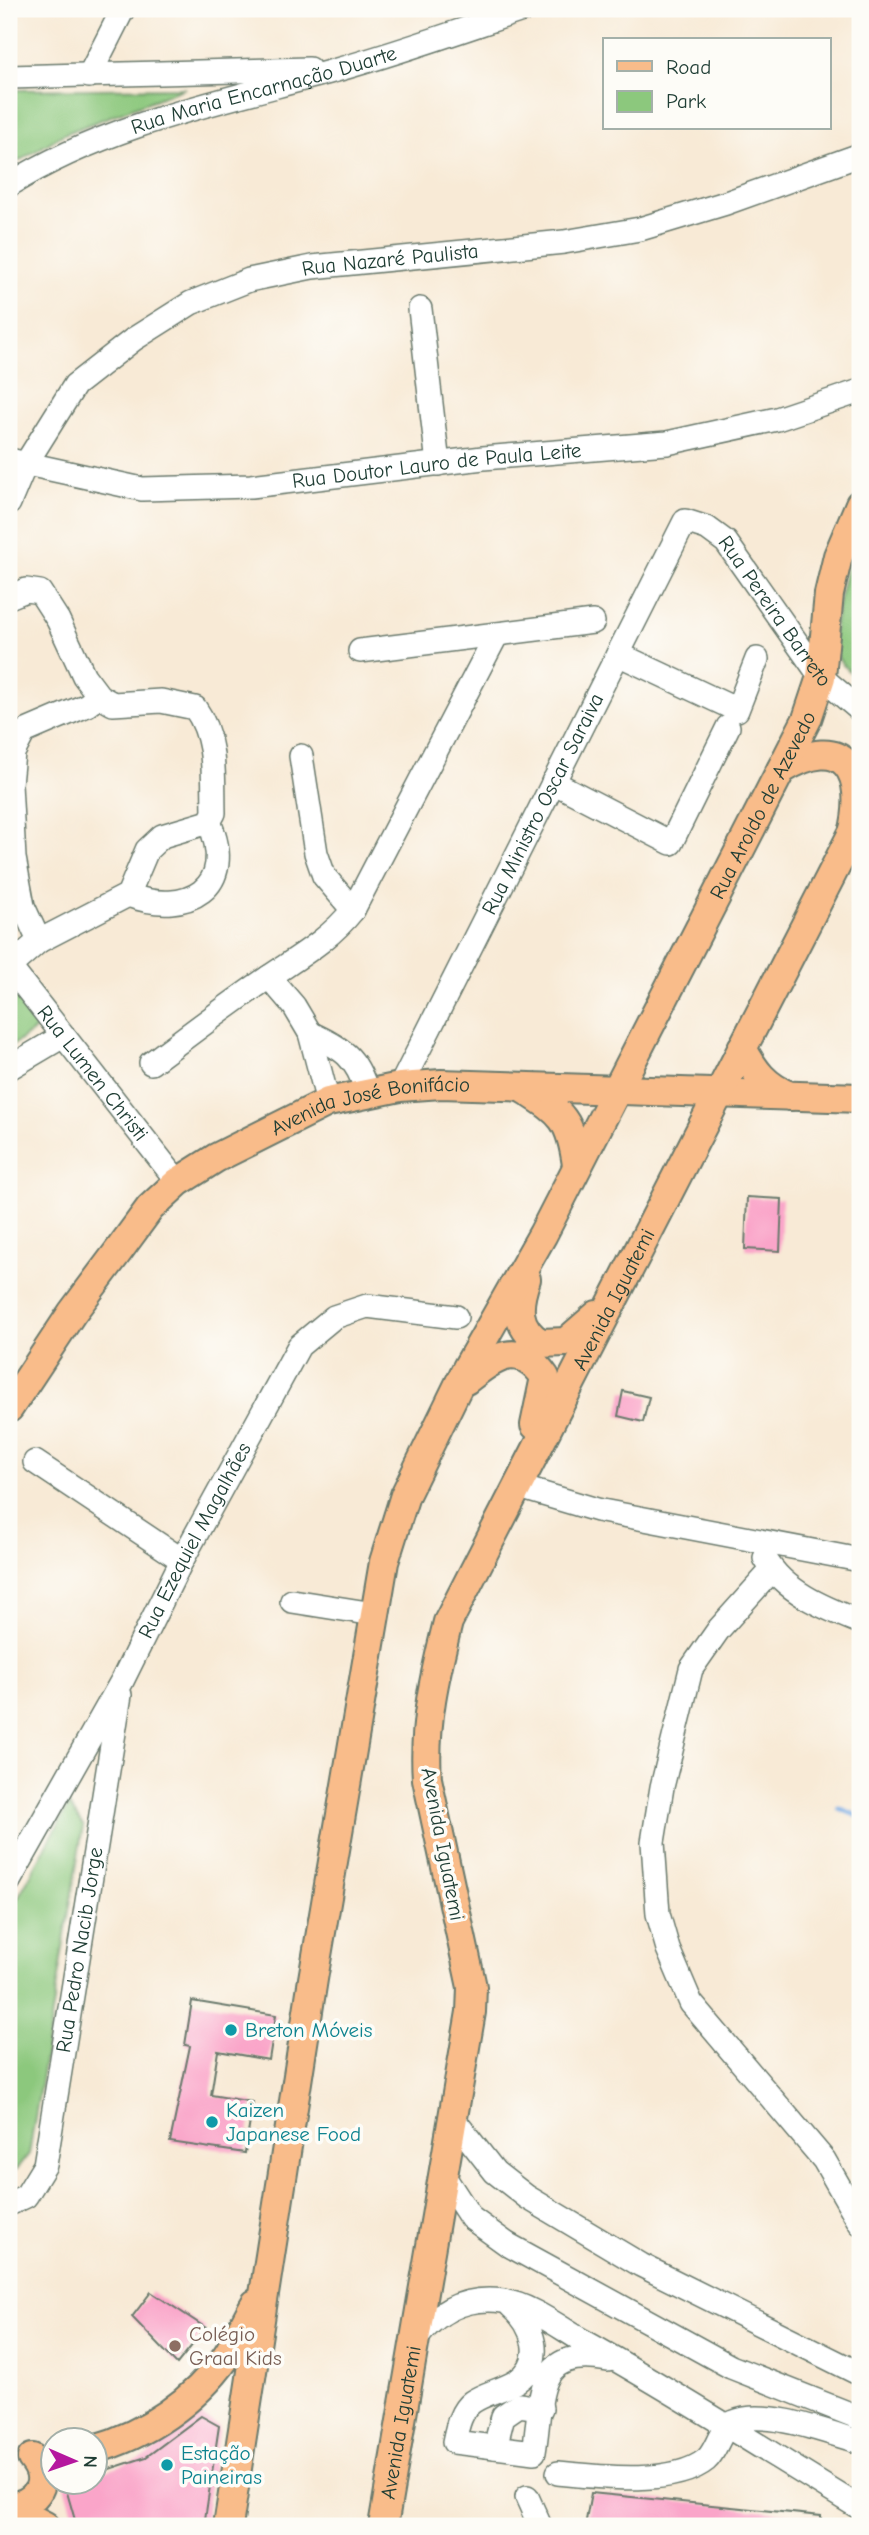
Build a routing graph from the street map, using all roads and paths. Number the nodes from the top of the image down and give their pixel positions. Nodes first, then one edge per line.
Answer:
1 (123, 9) edge
2 (525, 9) edge
3 (347, 68) junction
4 (89, 76) junction
5 (9, 78) edge
6 (860, 155) edge
7 (9, 185) edge
8 (420, 309) dead end
9 (860, 391) edge
10 (17, 463) edge
11 (438, 464) junction
12 (9, 503) edge
13 (860, 504) edge
14 (685, 521) joint
15 (9, 597) edge
16 (593, 622) dead end
17 (497, 634) junction
18 (360, 651) dead end
19 (618, 654) junction
20 (757, 659) dead end
21 (821, 677) junction
22 (99, 696) junction
23 (860, 710) edge
24 (728, 727) dead end
25 (301, 756) dead end
26 (781, 770) junction
27 (553, 782) junction
28 (209, 822) junction
29 (857, 826) edge
30 (128, 895) junction
31 (353, 910) junction
32 (39, 941) junction
33 (9, 967) edge
34 (269, 977) junction
35 (310, 1032) junction
36 (63, 1036) junction
37 (742, 1048) junction
38 (150, 1063) dead end
39 (9, 1068) edge
40 (518, 1086) junction
41 (400, 1087) junction
42 (614, 1091) junction
43 (367, 1092) junction
44 (719, 1094) junction
45 (790, 1096) junction
46 (860, 1098) edge
47 (328, 1102) junction
48 (577, 1165) junction
49 (178, 1182) junction
50 (543, 1234) junction
51 (613, 1298) junction
52 (456, 1317) dead end
53 (458, 1387) junction
54 (9, 1408) edge
55 (35, 1462) dead end
56 (518, 1482) junction
57 (757, 1542) junction
58 (182, 1560) junction
59 (860, 1560) edge
60 (772, 1570) junction
61 (292, 1601) dead end
62 (374, 1614) junction
63 (860, 1622) edge
64 (122, 1681) junction
65 (9, 1881) edge
66 (455, 2121) junction
67 (443, 2175) junction
68 (9, 2204) edge
69 (860, 2223) edge
70 (264, 2286) junction
71 (505, 2301) junction
72 (416, 2339) junction
73 (622, 2362) junction
74 (860, 2374) edge
75 (541, 2407) junction
76 (860, 2418) edge
77 (726, 2427) junction
78 (860, 2442) edge
79 (108, 2443) edge
80 (495, 2447) junction
81 (31, 2457) edge
82 (558, 2473) dead end
83 (527, 2497) dead end
84 (860, 2508) edge
85 (22, 2517) edge
86 (228, 2526) edge
87 (383, 2526) edge
88 (540, 2526) edge

1 - 4 street
2 - 3 street, Rua Maria Encarnação Duarte
3 - 4 street
3 - 7 street, Rua Maria Encarnação Duarte
4 - 5 street
6 - 10 street, Rua Nazaré Paulista
8 - 11 street
9 - 11 street, Rua Doutor Lauro de Paula Leite
10 - 11 street, Rua Doutor Lauro de Paula Leite
10 - 12 street, Rua Nazaré Paulista
13 - 21 main road, Rua Aroldo de Azevedo
14 - 19 street, Rua Ministro Oscar Saraiva
14 - 21 street, Rua Pereira Barreto
15 - 22 street
16 - 17 street
17 - 18 street
17 - 31 street
19 - 20 street
19 - 27 street, Rua Ministro Oscar Saraiva
21 - 23 street, Rua Pereira Barreto
21 - 26 main road, Rua Aroldo de Azevedo
22 - 28 street
22 - 32 street
24 - 27 street
25 - 31 street
26 - 29 main road, Avenida Iguatemi
26 - 42 main road, Rua Aroldo de Azevedo
27 - 41 street, Rua Ministro Oscar Saraiva
28 - 30 street
28 - 30 street
29 - 37 main road, Avenida Iguatemi
30 - 32 street
31 - 34 street
32 - 33 street
33 - 36 street, Rua Lumen Christi
34 - 35 street
34 - 38 street
35 - 43 street
35 - 47 street
36 - 39 street
36 - 49 street, Rua Lumen Christi
37 - 44 main road, Avenida Iguatemi
37 - 45 main road
40 - 41 main road, Avenida José Bonifácio
40 - 42 main road, Avenida José Bonifácio
40 - 48 main road
41 - 43 main road, Avenida José Bonifácio
42 - 44 main road, Avenida José Bonifácio
42 - 48 main road
43 - 47 main road, Avenida José Bonifácio
44 - 45 main road, Avenida José Bonifácio
44 - 51 main road, Avenida Iguatemi
45 - 46 main road, Avenida José Bonifácio
47 - 49 main road, Avenida José Bonifácio
48 - 50 main road
49 - 54 main road, Avenida José Bonifácio
50 - 51 main road
50 - 53 main road
51 - 56 main road, Avenida Iguatemi
52 - 58 street, Rua Ezequiel Magalhães
53 - 56 main road
53 - 62 main road
55 - 58 street
56 - 57 street
56 - 66 main road, Avenida Iguatemi
57 - 59 street
57 - 60 street
58 - 64 street, Rua Ezequiel Magalhães
60 - 63 street
60 - 69 street
61 - 62 street
62 - 70 main road
64 - 65 street, Rua Ezequiel Magalhães
64 - 68 street, Rua Pedro Nacib Jorge
66 - 67 main road, Avenida Iguatemi
66 - 74 street
67 - 72 main road, Avenida Iguatemi
67 - 76 street
70 - 79 main road
70 - 86 main road
71 - 72 street
71 - 73 street
71 - 80 street
72 - 87 main road, Avenida Iguatemi
73 - 75 street
73 - 77 street
75 - 80 street
75 - 80 street
77 - 78 street
77 - 82 street
77 - 84 street
81 - 85 main road
83 - 88 street

